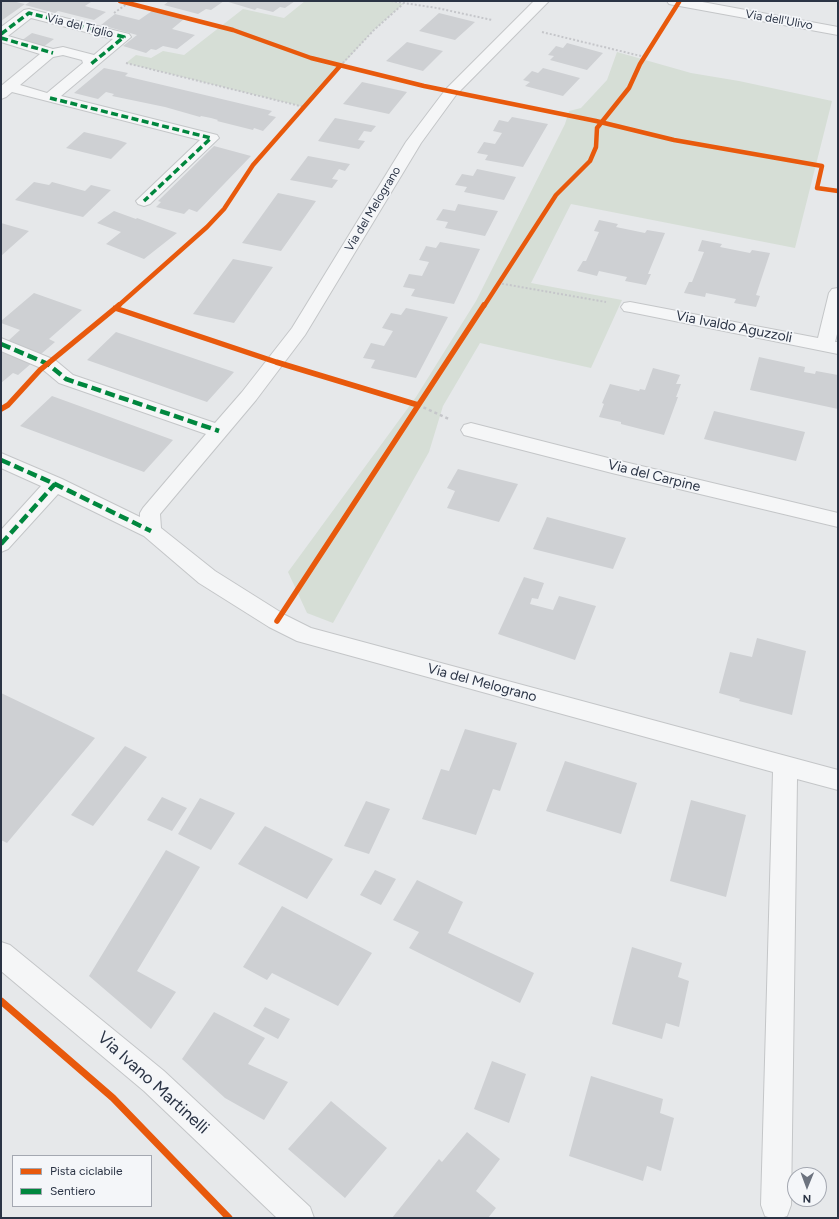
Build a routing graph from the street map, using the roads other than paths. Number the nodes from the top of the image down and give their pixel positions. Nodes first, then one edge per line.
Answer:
1 (542, 1) edge
2 (674, 1) edge
3 (838, 31) edge
4 (1, 34) edge
5 (1, 38) edge
6 (53, 53) junction
7 (95, 61) junction
8 (5, 91) edge
9 (50, 98) junction
10 (144, 201) dead end
11 (838, 293) edge
12 (630, 306) road end
13 (1, 344) edge
14 (832, 347) edge
15 (472, 430) road end
16 (218, 431) junction
17 (1, 460) edge
18 (55, 484) junction
19 (838, 520) edge
20 (152, 531) junction
21 (1, 544) edge
22 (785, 766) junction
23 (838, 780) edge
24 (1, 954) edge
25 (776, 1205) dead end
26 (299, 1218) edge

1 - 16 street, Via del Melograno
2 - 3 street, Via dell'Ulivo
4 - 7 street, Via del Tiglio
5 - 6 street, Via del Tiglio
6 - 7 street, Via del Tiglio
6 - 8 street
7 - 9 street, Via del Tiglio
8 - 9 street
9 - 10 street
11 - 14 street
12 - 14 street, Via Ivaldo Aguzzoli
13 - 16 street
15 - 19 street, Via del Carpine
16 - 20 street, Via del Melograno
17 - 18 street, Via del Melograno
18 - 20 street, Via del Melograno
18 - 21 street
20 - 22 street, Via del Melograno
22 - 23 street, Via del Melograno
22 - 25 street
24 - 26 street, Via Ivano Martinelli

